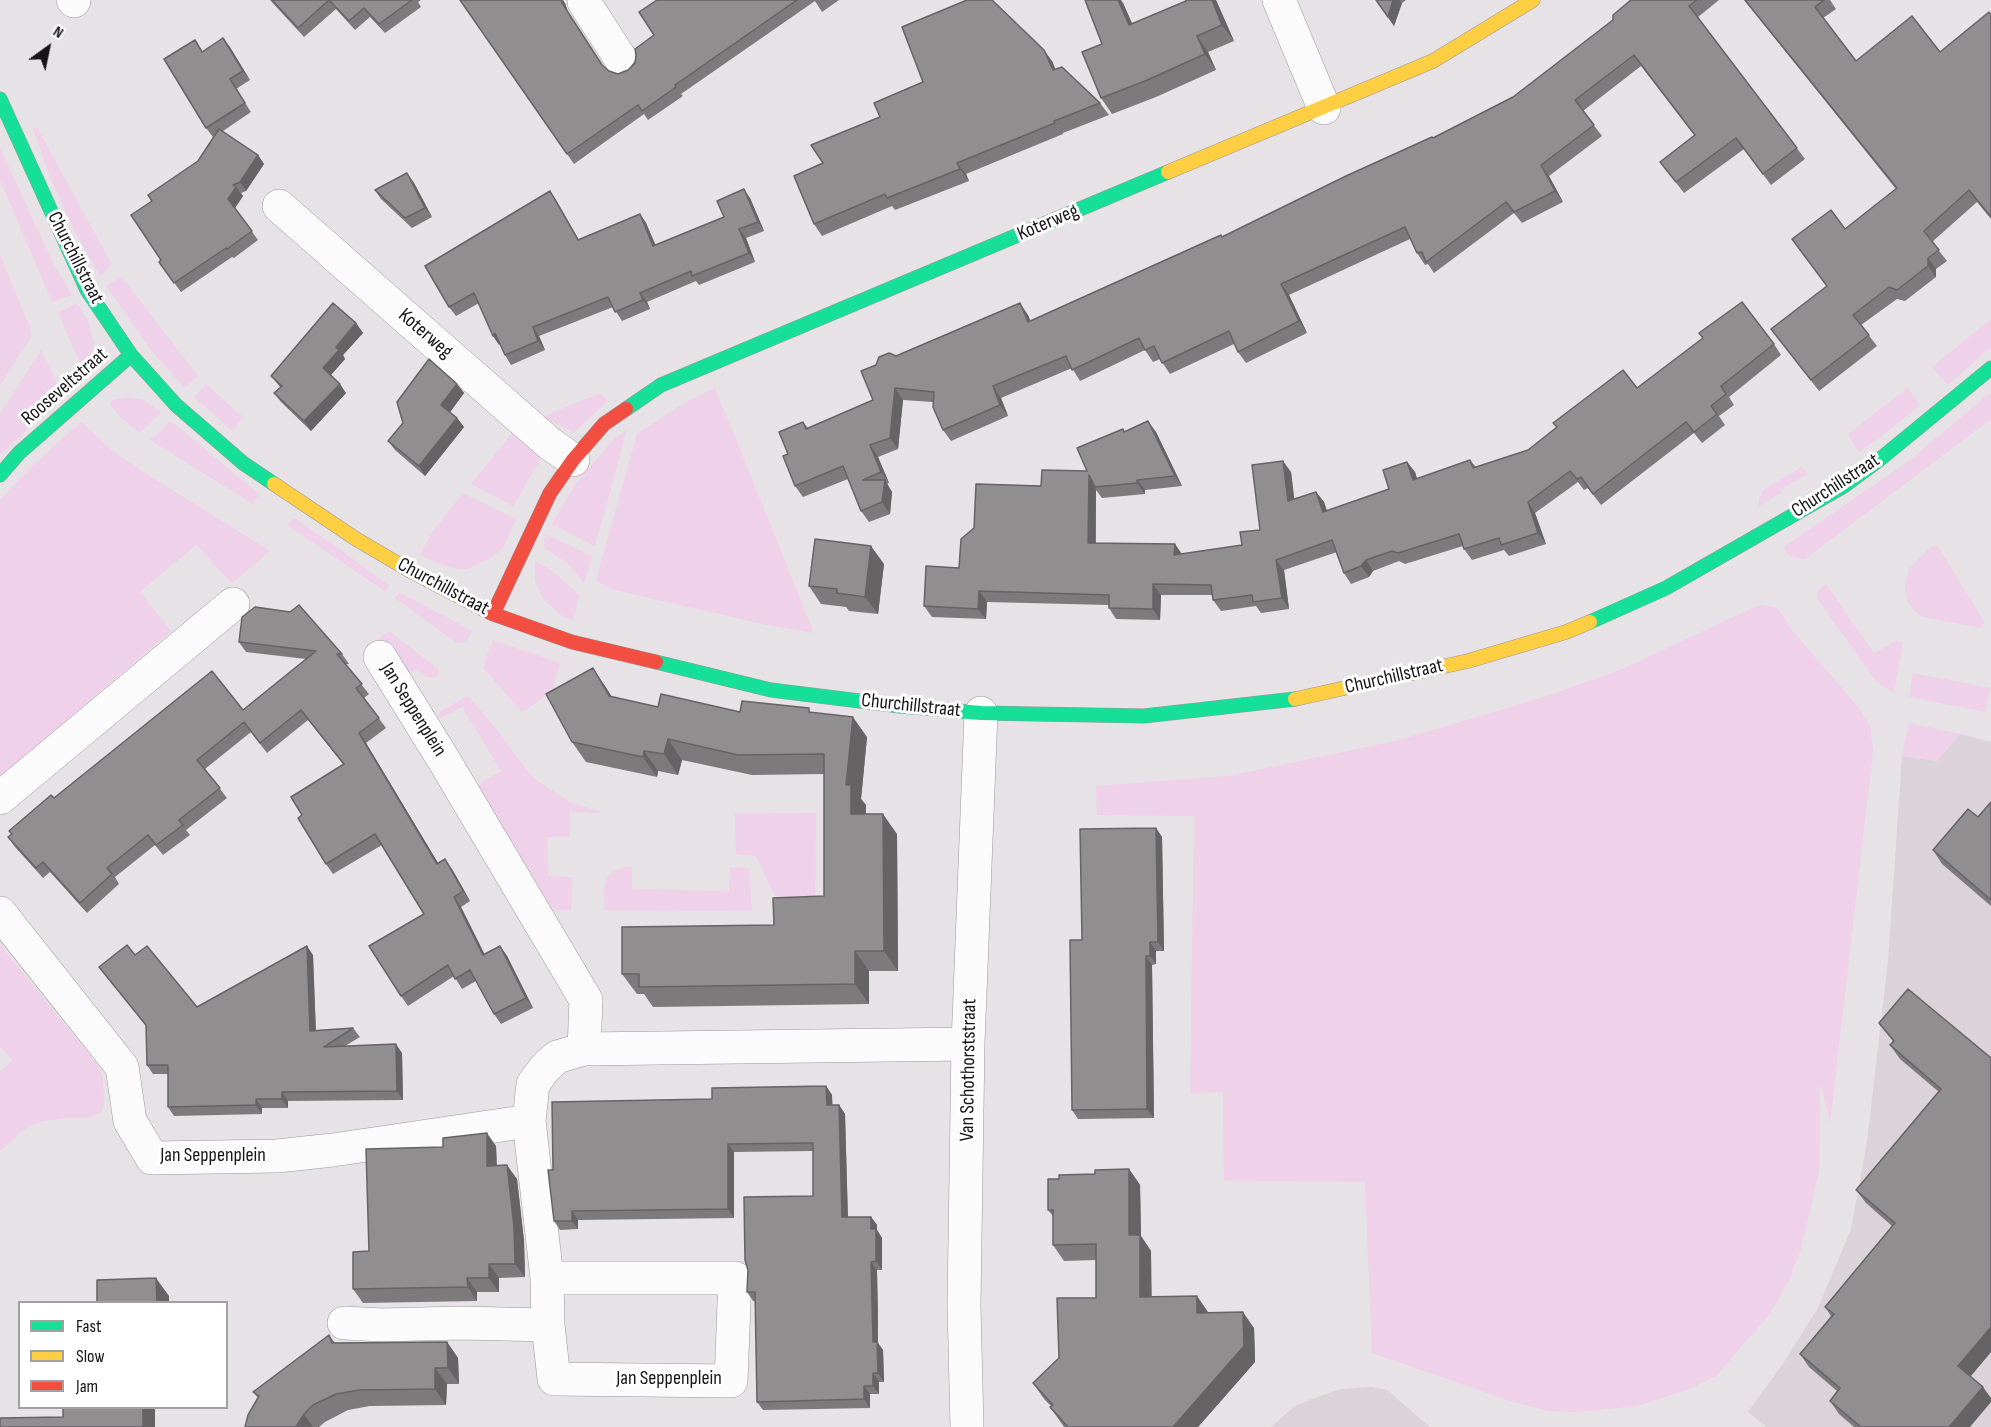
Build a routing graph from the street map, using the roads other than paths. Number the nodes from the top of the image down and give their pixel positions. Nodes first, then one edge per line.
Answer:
1 (1279, 0) edge
2 (1533, 0) edge
3 (584, 1) edge
4 (624, 64) dead end
5 (0, 99) edge
6 (1324, 108) junction
7 (279, 206) dead end
8 (131, 355) junction
9 (1991, 369) edge
10 (573, 460) junction
11 (0, 474) edge
12 (233, 604) dead end
13 (493, 614) junction
14 (380, 657) dead end
15 (981, 713) junction
16 (0, 798) edge
17 (0, 913) edge
18 (968, 1044) junction
19 (584, 1049) junction
20 (529, 1121) junction
21 (548, 1278) junction
22 (344, 1323) dead end
23 (548, 1325) junction
24 (968, 1427) edge

1 - 6 street
2 - 6 street, Koterweg
3 - 4 street
5 - 8 street, Churchillstraat
6 - 10 street, Koterweg
7 - 10 street, Koterweg
8 - 11 street, Rooseveltstraat
8 - 13 street, Churchillstraat
9 - 15 street, Churchillstraat
10 - 13 street, Koterweg
12 - 16 street
13 - 15 street, Churchillstraat
14 - 19 street, Jan Seppenplein
15 - 18 street, Van Schothorststraat
17 - 20 street, Jan Seppenplein
18 - 19 street, Jan Seppenplein
18 - 24 street, Van Schothorststraat
19 - 20 street, Jan Seppenplein
20 - 21 street, Jan Seppenplein
21 - 23 street, Jan Seppenplein
21 - 23 street, Jan Seppenplein
22 - 23 street

